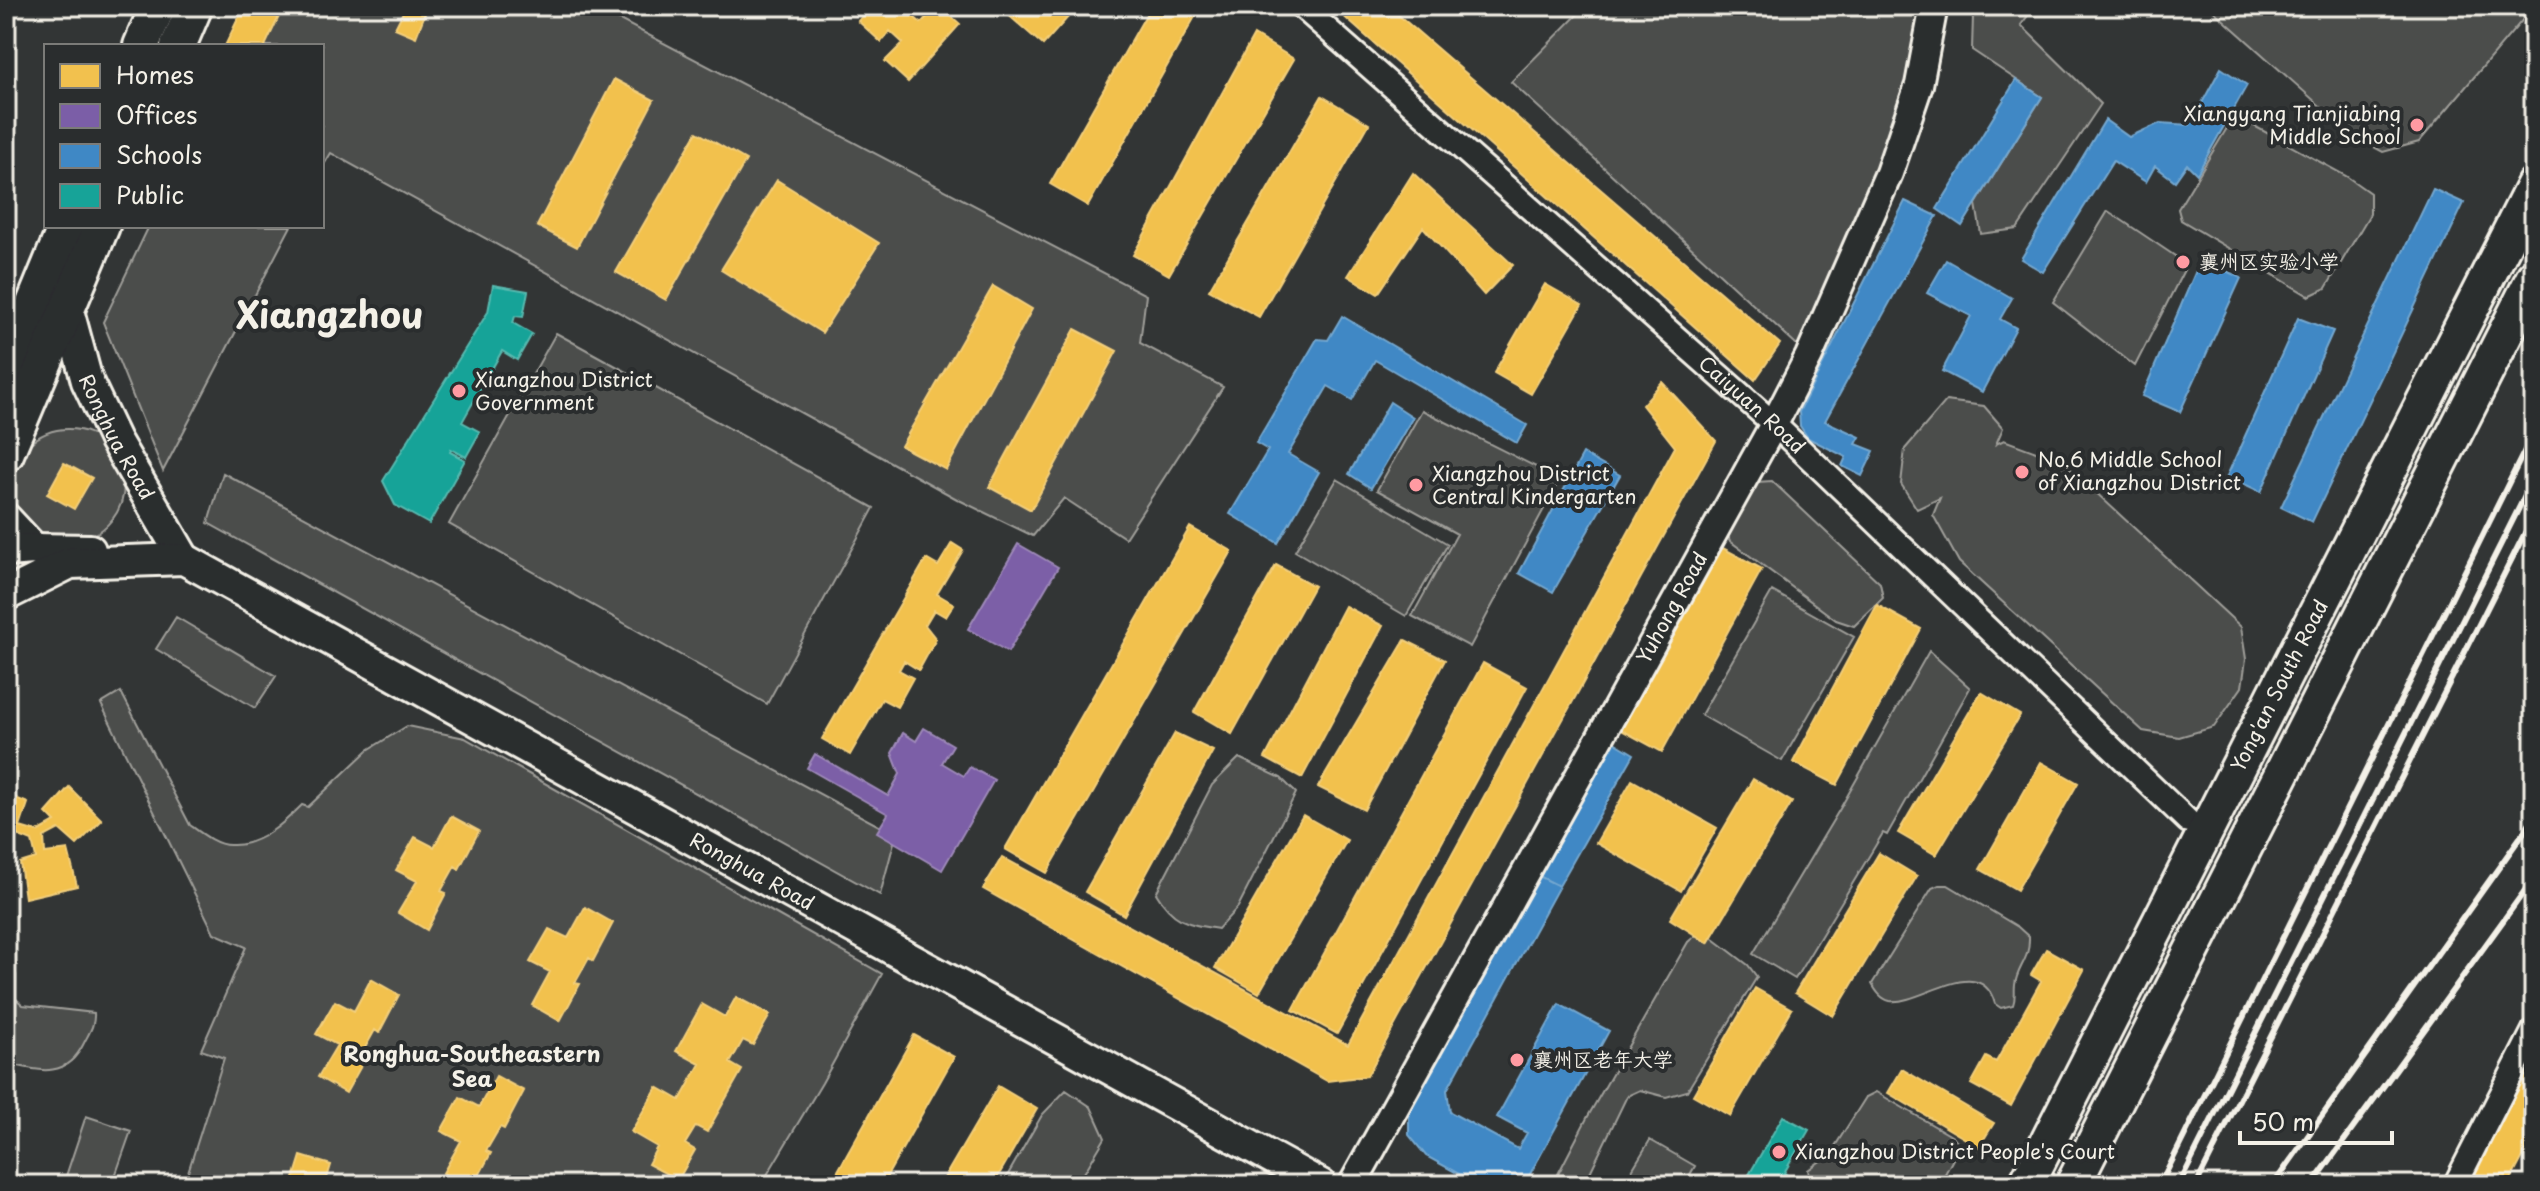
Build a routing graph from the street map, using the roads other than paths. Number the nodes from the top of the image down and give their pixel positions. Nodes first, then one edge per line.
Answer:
1 (158, 6) edge
2 (195, 6) edge
3 (1301, 6) edge
4 (1934, 6) edge
5 (142, 44) edge
6 (179, 44) edge
7 (2534, 185) edge
8 (65, 228) edge
9 (101, 228) edge
10 (2534, 277) edge
11 (67, 307) junction
12 (6, 372) edge
13 (1774, 424) junction
14 (6, 454) edge
15 (6, 519) edge
16 (20, 550) edge
17 (184, 559) junction
18 (70, 563) junction
19 (6, 595) edge
20 (2188, 821) dead end
21 (2534, 1030) edge
22 (1321, 1185) edge
23 (1352, 1185) edge
24 (2026, 1185) edge
25 (2073, 1185) edge
26 (2455, 1185) edge

1 - 5 main road
2 - 6 main road
3 - 13 street, Caiyuan Road
4 - 13 street, Yuhong Road
7 - 24 main road, Yong'an South Road
8 - 12 main road
9 - 11 main road
10 - 25 main road, Yong'an South Road
11 - 14 main road
11 - 17 main road, Ronghua Road
13 - 20 street, Caiyuan Road
13 - 23 street, Yuhong Road
15 - 16 main road
16 - 17 main road
16 - 18 main road
17 - 18 main road
17 - 22 main road, Ronghua Road
18 - 19 main road
21 - 26 street

